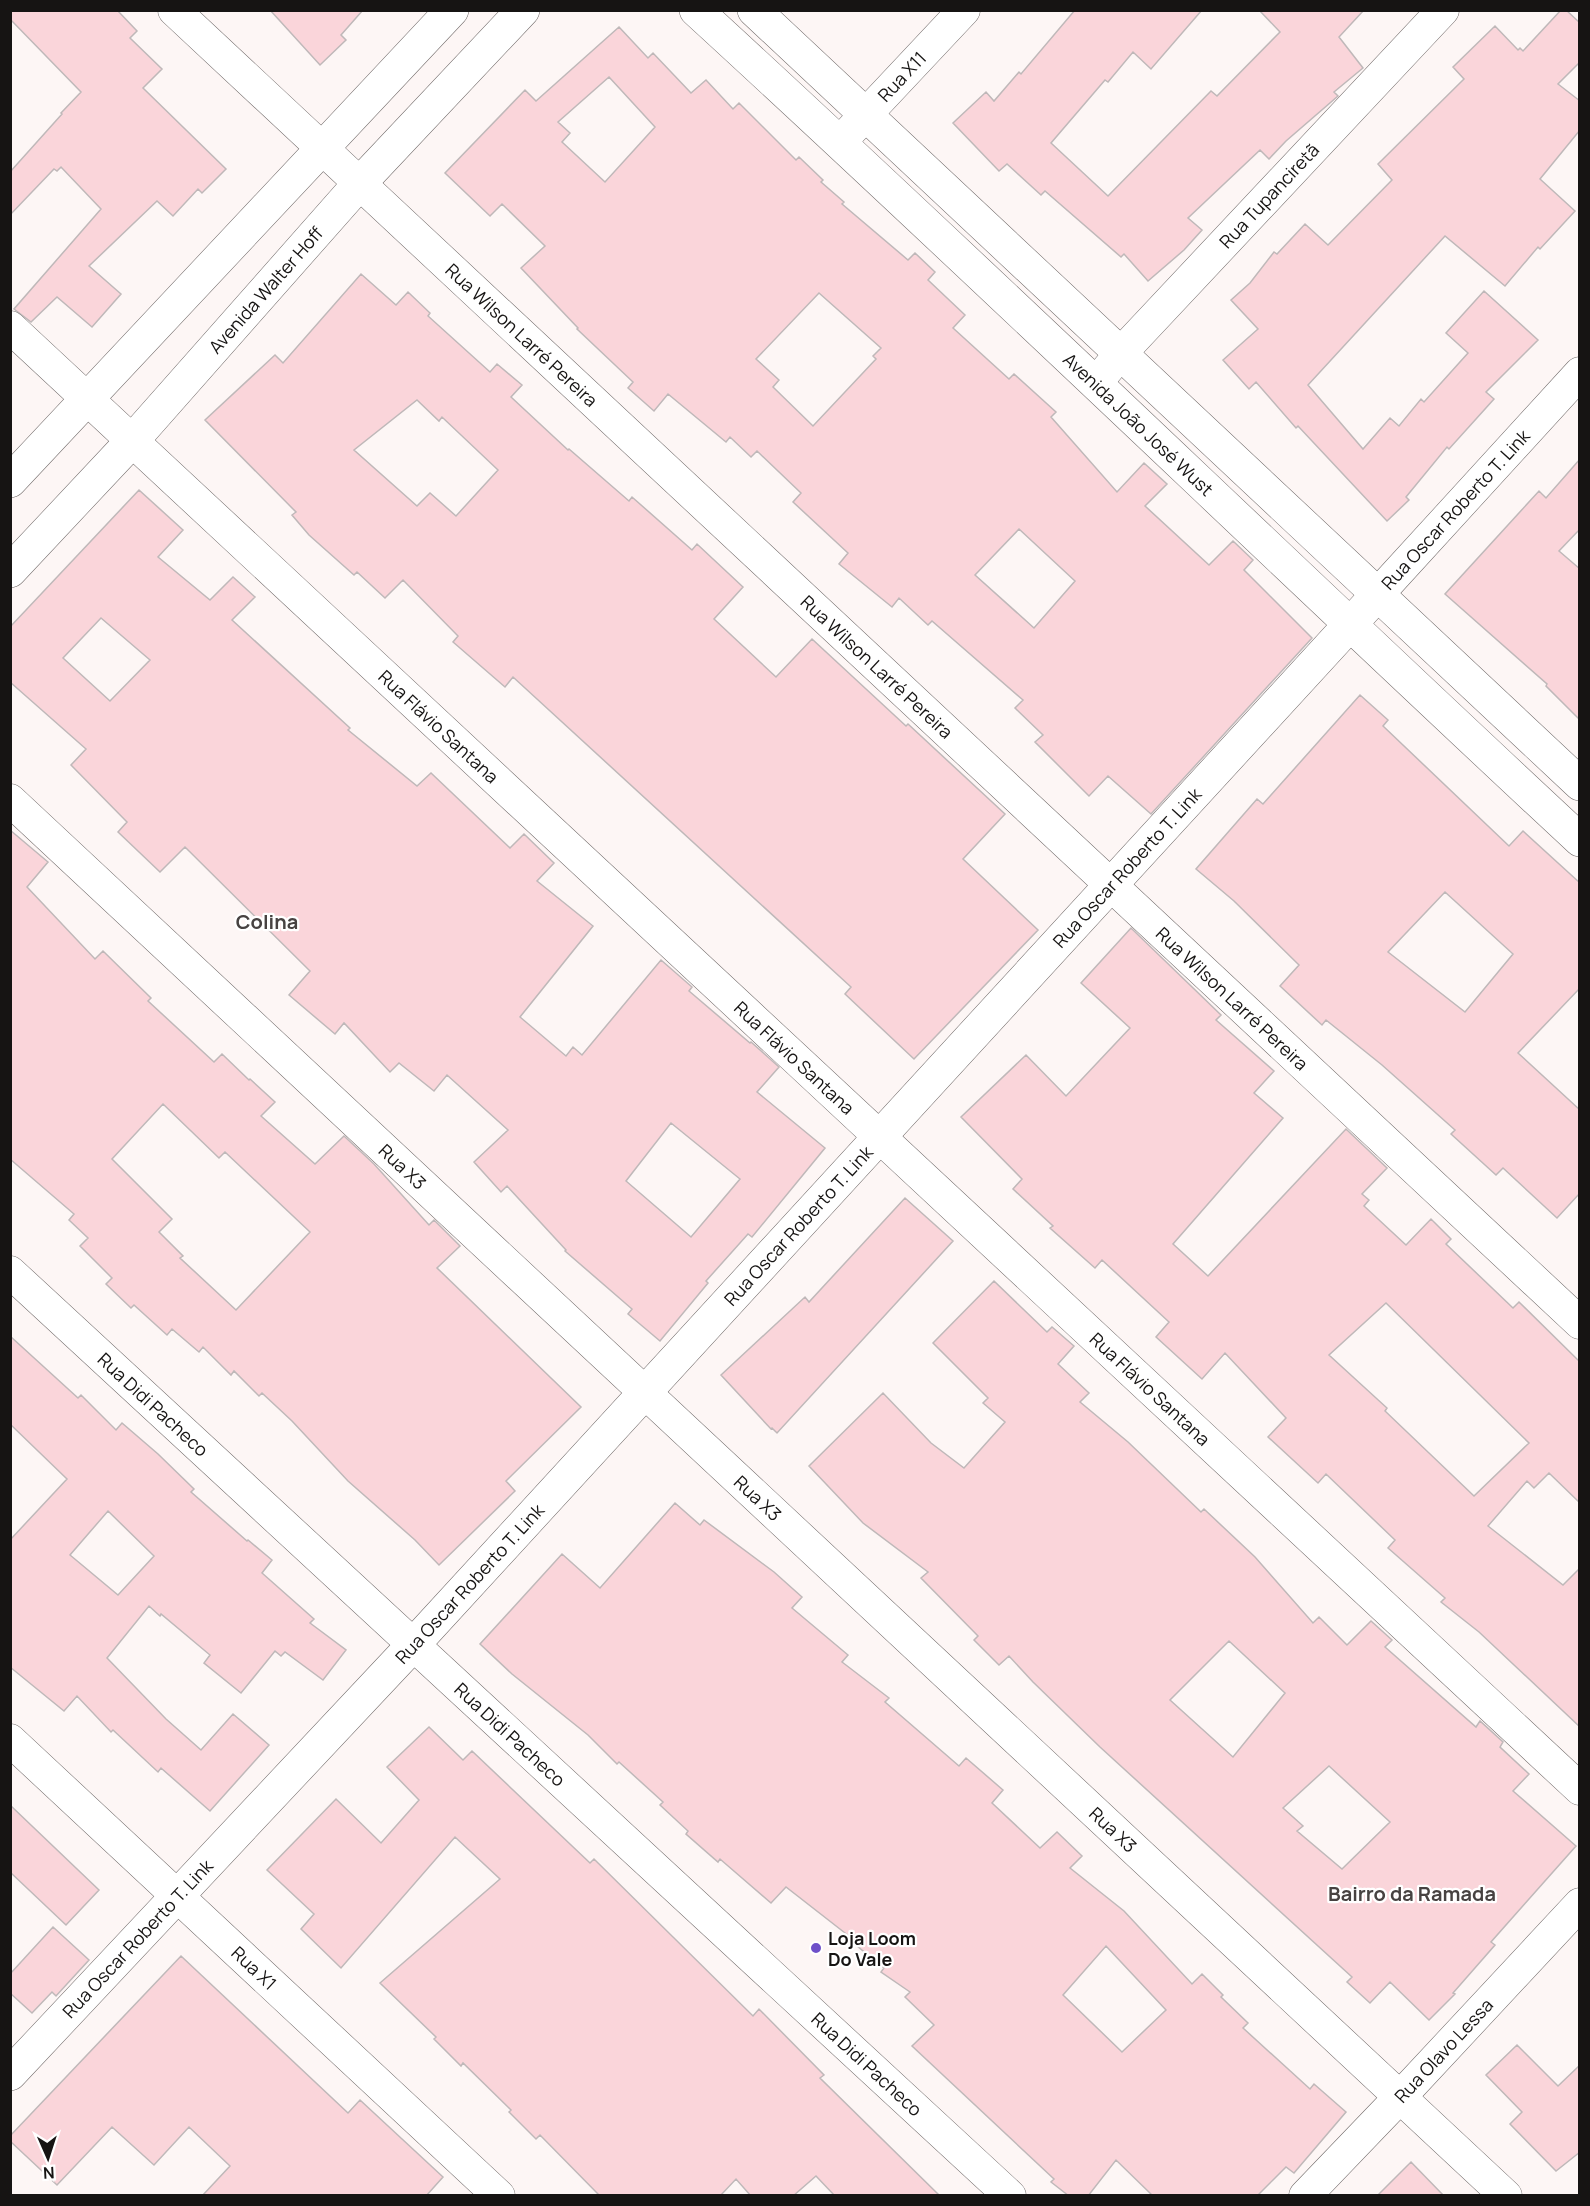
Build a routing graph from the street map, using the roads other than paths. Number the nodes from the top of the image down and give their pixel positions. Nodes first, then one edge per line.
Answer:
1 (174, 10) edge
2 (452, 10) edge
3 (523, 10) edge
4 (696, 10) edge
5 (754, 10) edge
6 (964, 10) edge
7 (1443, 10) edge
8 (865, 115) junction
9 (840, 141) junction
10 (322, 147) junction
11 (359, 184) junction
12 (10, 327) edge
13 (1121, 354) junction
14 (1580, 373) edge
15 (1096, 382) junction
16 (87, 398) junction
17 (132, 441) junction
18 (10, 481) edge
19 (10, 571) edge
20 (1377, 595) junction
21 (1349, 626) junction
22 (1580, 784) edge
23 (10, 800) edge
24 (1580, 840) edge
25 (1109, 886) junction
26 (879, 1137) junction
27 (10, 1272) edge
28 (1580, 1323) edge
29 (645, 1392) junction
30 (413, 1646) junction
31 (10, 1740) edge
32 (1580, 1789) edge
33 (177, 1895) junction
34 (1580, 1904) edge
35 (10, 2074) edge
36 (1401, 2097) junction
37 (499, 2196) edge
38 (1010, 2196) edge
39 (1305, 2196) edge
40 (1506, 2196) edge

1 - 10 street, Rua Wilson Larré Pereira
2 - 10 street
3 - 11 street, Avenida Walter Hoff
4 - 9 street, Avenida João José Wust
5 - 8 street, Avenida João José Wust
6 - 8 street, Rua X11
7 - 13 street, Rua Tupanciretã
8 - 9 street, Rua X11
8 - 13 street, Avenida João José Wust
9 - 15 street, Avenida João José Wust
10 - 11 street, Rua Wilson Larré Pereira
10 - 16 street
11 - 17 street, Avenida Walter Hoff
11 - 25 street, Rua Wilson Larré Pereira
12 - 16 street, Rua Flávio Santana
13 - 15 street, Rua Tupanciretã
13 - 20 street, Avenida João José Wust
14 - 20 street, Rua Oscar Roberto T. Link
15 - 21 street, Avenida João José Wust
16 - 17 street, Rua Flávio Santana
16 - 18 street
17 - 19 street, Avenida Walter Hoff
17 - 26 street, Rua Flávio Santana
20 - 21 street, Rua Oscar Roberto T. Link
20 - 22 street, Avenida João José Wust
21 - 24 street, Avenida João José Wust
21 - 25 street, Rua Oscar Roberto T. Link
23 - 29 street, Rua X3
25 - 26 street, Rua Oscar Roberto T. Link
25 - 28 street, Rua Wilson Larré Pereira
26 - 29 street, Rua Oscar Roberto T. Link
26 - 32 street, Rua Flávio Santana
27 - 30 street, Rua Didi Pacheco
29 - 30 street, Rua Oscar Roberto T. Link
29 - 36 street, Rua X3
30 - 33 street, Rua Oscar Roberto T. Link
30 - 38 street, Rua Didi Pacheco
31 - 33 street, Rua X1
33 - 35 street, Rua Oscar Roberto T. Link
33 - 37 street, Rua X1
34 - 36 street, Rua Olavo Lessa
36 - 39 street, Rua Olavo Lessa
36 - 40 street, Rua X3

